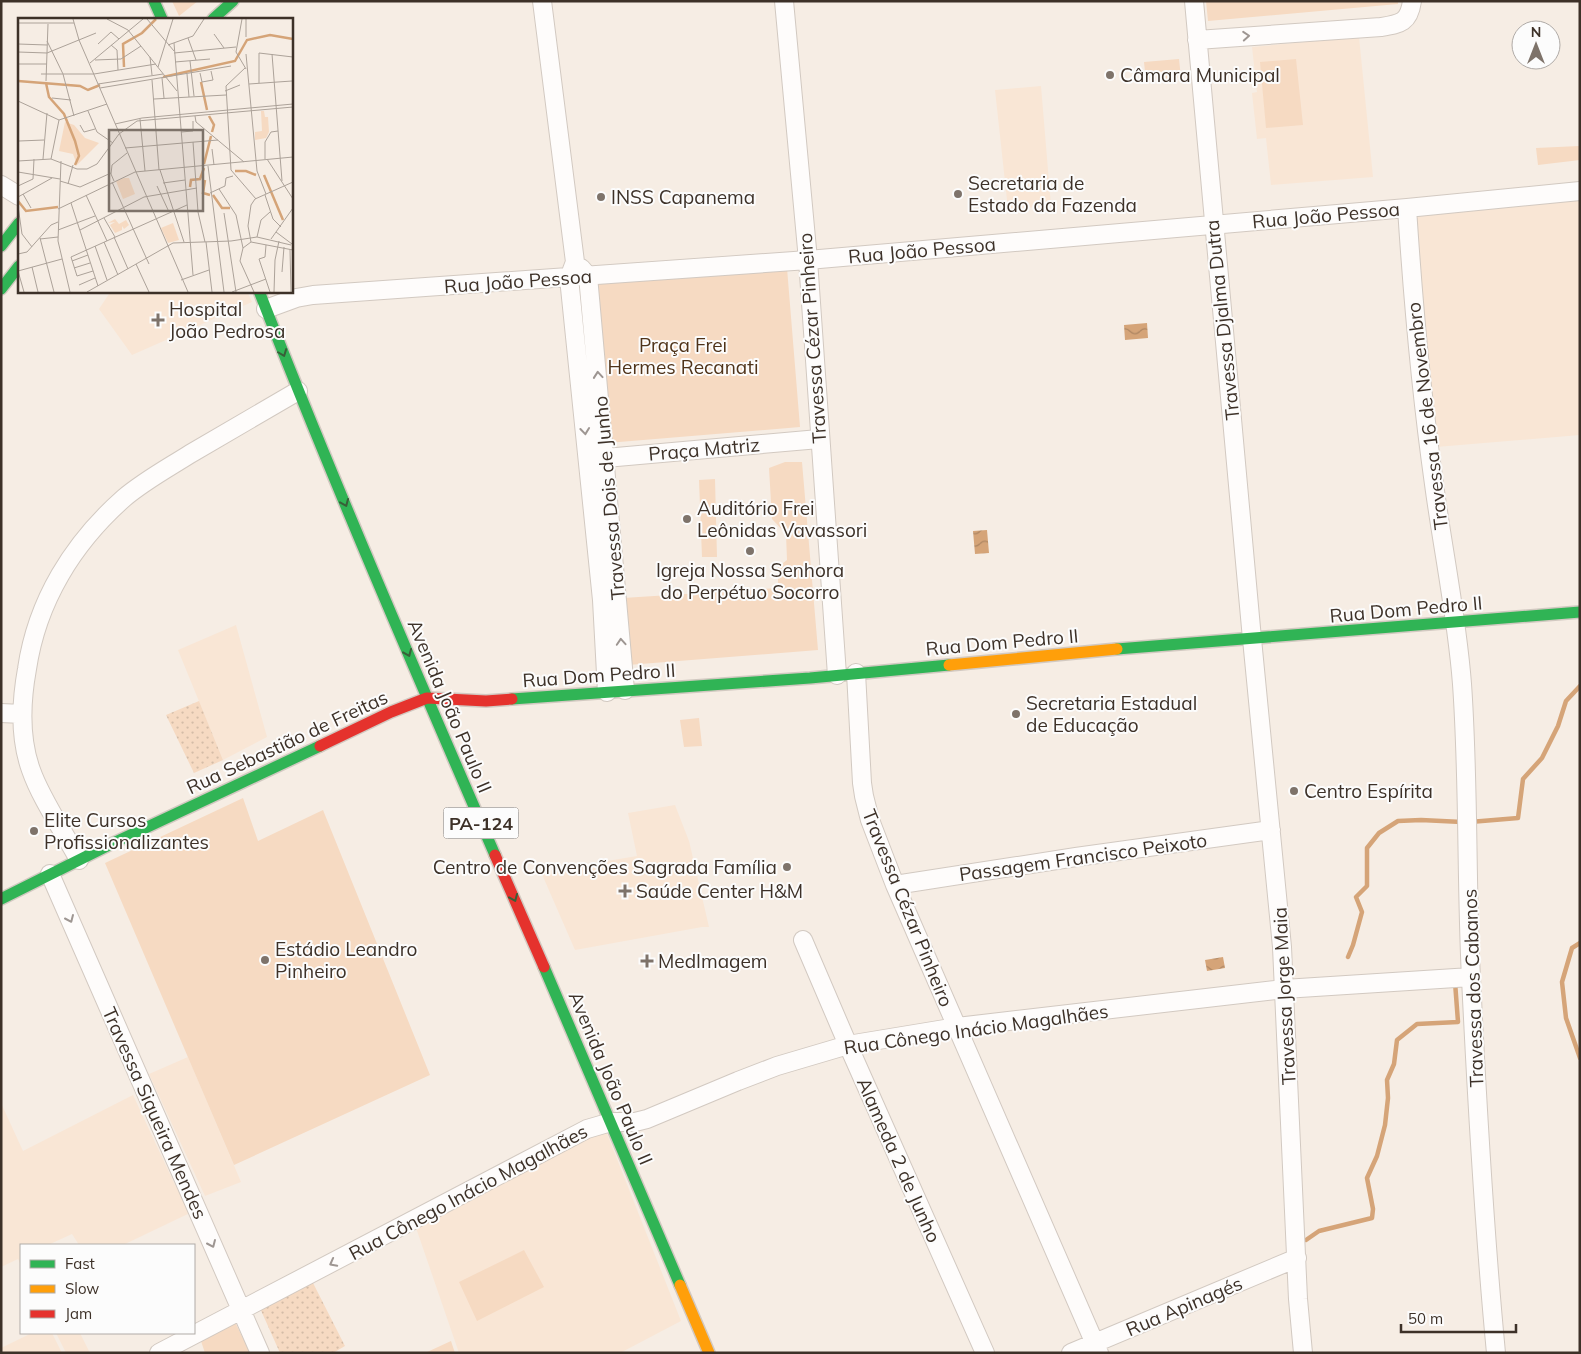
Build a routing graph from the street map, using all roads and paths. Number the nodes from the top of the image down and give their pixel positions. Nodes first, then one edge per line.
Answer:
1 (154, 1) edge
2 (233, 1) edge
3 (542, 1) edge
4 (784, 1) edge
5 (1194, 1) edge
6 (1412, 1) edge
7 (162, 18) edge
8 (214, 18) edge
9 (1197, 40) junction
10 (1, 185) edge
11 (1580, 191) edge
12 (18, 195) edge
13 (1407, 208) junction
14 (18, 224) edge
15 (1213, 225) junction
16 (1, 246) edge
17 (808, 260) junction
18 (18, 267) edge
19 (572, 270) junction
20 (588, 276) junction
21 (1, 289) edge
22 (260, 292) edge
23 (277, 303) edge
24 (298, 390) junction
25 (819, 439) junction
26 (597, 459) junction
27 (1580, 612) edge
28 (1456, 623) junction
29 (1252, 640) junction
30 (856, 673) junction
31 (837, 675) junction
32 (625, 690) junction
33 (607, 692) junction
34 (427, 698) junction
35 (1, 714) edge
36 (22, 714) junction
37 (1271, 830) junction
38 (80, 860) junction
39 (50, 874) junction
40 (896, 885) junction
41 (1, 899) edge
42 (803, 940) dead end
43 (1471, 977) junction
44 (1284, 989) junction
45 (957, 1027) junction
46 (848, 1046) junction
47 (623, 1122) junction
48 (1297, 1258) junction
49 (241, 1310) junction
50 (709, 1315) dead end
51 (695, 1320) junction
52 (1097, 1348) edge
53 (159, 1353) edge
54 (260, 1353) edge
55 (709, 1353) edge
56 (985, 1353) edge
57 (1071, 1353) edge
58 (1303, 1353) edge
59 (1496, 1353) edge

1 - 7 street
2 - 8 street
3 - 19 street, Travessa Dois de Junho
4 - 17 street, Travessa Cézar Pinheiro
5 - 9 street, Travessa Djalma Dutra
9 -> 6 street
9 - 15 street, Travessa Djalma Dutra
10 - 12 street
11 - 13 street, Rua João Pessoa
13 - 15 street, Rua João Pessoa
13 - 28 street, Travessa 16 de Novembro
14 - 16 street
15 - 17 street, Rua João Pessoa
15 - 29 street, Travessa Djalma Dutra
17 - 20 street, Rua João Pessoa
17 - 25 street, Travessa Cézar Pinheiro
18 - 21 street
19 - 20 street, Rua João Pessoa
19 - 23 street, Rua João Pessoa
19 -> 26 street, Travessa Dois de Junho
26 -> 20 street, Travessa Dois de Junho
22 - 23 street, Avenida João Paulo II / PA-124
23 -> 24 street, Avenida João Paulo II / PA-124
24 -> 34 street, Avenida João Paulo II / PA-124
24 - 36 street
25 - 26 street, Praça Matriz
25 - 31 street, Travessa Cézar Pinheiro
32 -> 26 street, Travessa Dois de Junho
26 - 33 street, Travessa Dois de Junho
27 - 28 street, Rua Dom Pedro II
28 - 29 street, Rua Dom Pedro II
28 - 43 street, Travessa dos Cabanos
29 - 30 street, Rua Dom Pedro II
29 - 37 street, Travessa Jorge Maia
30 - 31 street, Rua Dom Pedro II
30 - 40 street, Travessa Cézar Pinheiro
31 - 32 street, Rua Dom Pedro II
32 - 33 street, Rua Dom Pedro II
33 - 34 street, Rua Dom Pedro II
34 - 38 street, Rua Sebastião de Freitas
34 -> 47 street, Avenida João Paulo II / PA-124
35 - 36 street
36 - 38 street
37 - 40 street, Passagem Francisco Peixoto
37 - 44 street, Travessa Jorge Maia
38 - 39 street, Rua Sebastião de Freitas
39 - 41 street, Rua Sebastião de Freitas
39 -> 49 street, Travessa Siqueira Mendes
40 - 45 street, Travessa Cézar Pinheiro
42 - 46 street, Alameda 2 de Junho
43 - 44 street, Rua Cônego Inácio Magalhães
43 - 59 street, Travessa dos Cabanos
44 - 45 street, Rua Cônego Inácio Magalhães
44 - 48 street, Travessa Jorge Maia
45 - 46 street, Rua Cônego Inácio Magalhães
45 - 52 street, Travessa Cézar Pinheiro
46 - 47 street, Rua Cônego Inácio Magalhães
46 - 56 street, Alameda 2 de Junho
47 -> 49 street, Rua Cônego Inácio Magalhães
47 - 51 street, Avenida João Paulo II / PA-124
48 - 52 street, Rua Apinagés
48 - 58 street, Travessa Jorge Maia
49 - 53 street, Rua Cônego Inácio Magalhães
49 - 54 street, Travessa Siqueira Mendes
50 - 51 street
51 - 55 street, Avenida João Paulo II / PA-124
52 - 57 street, Rua Apinagés

